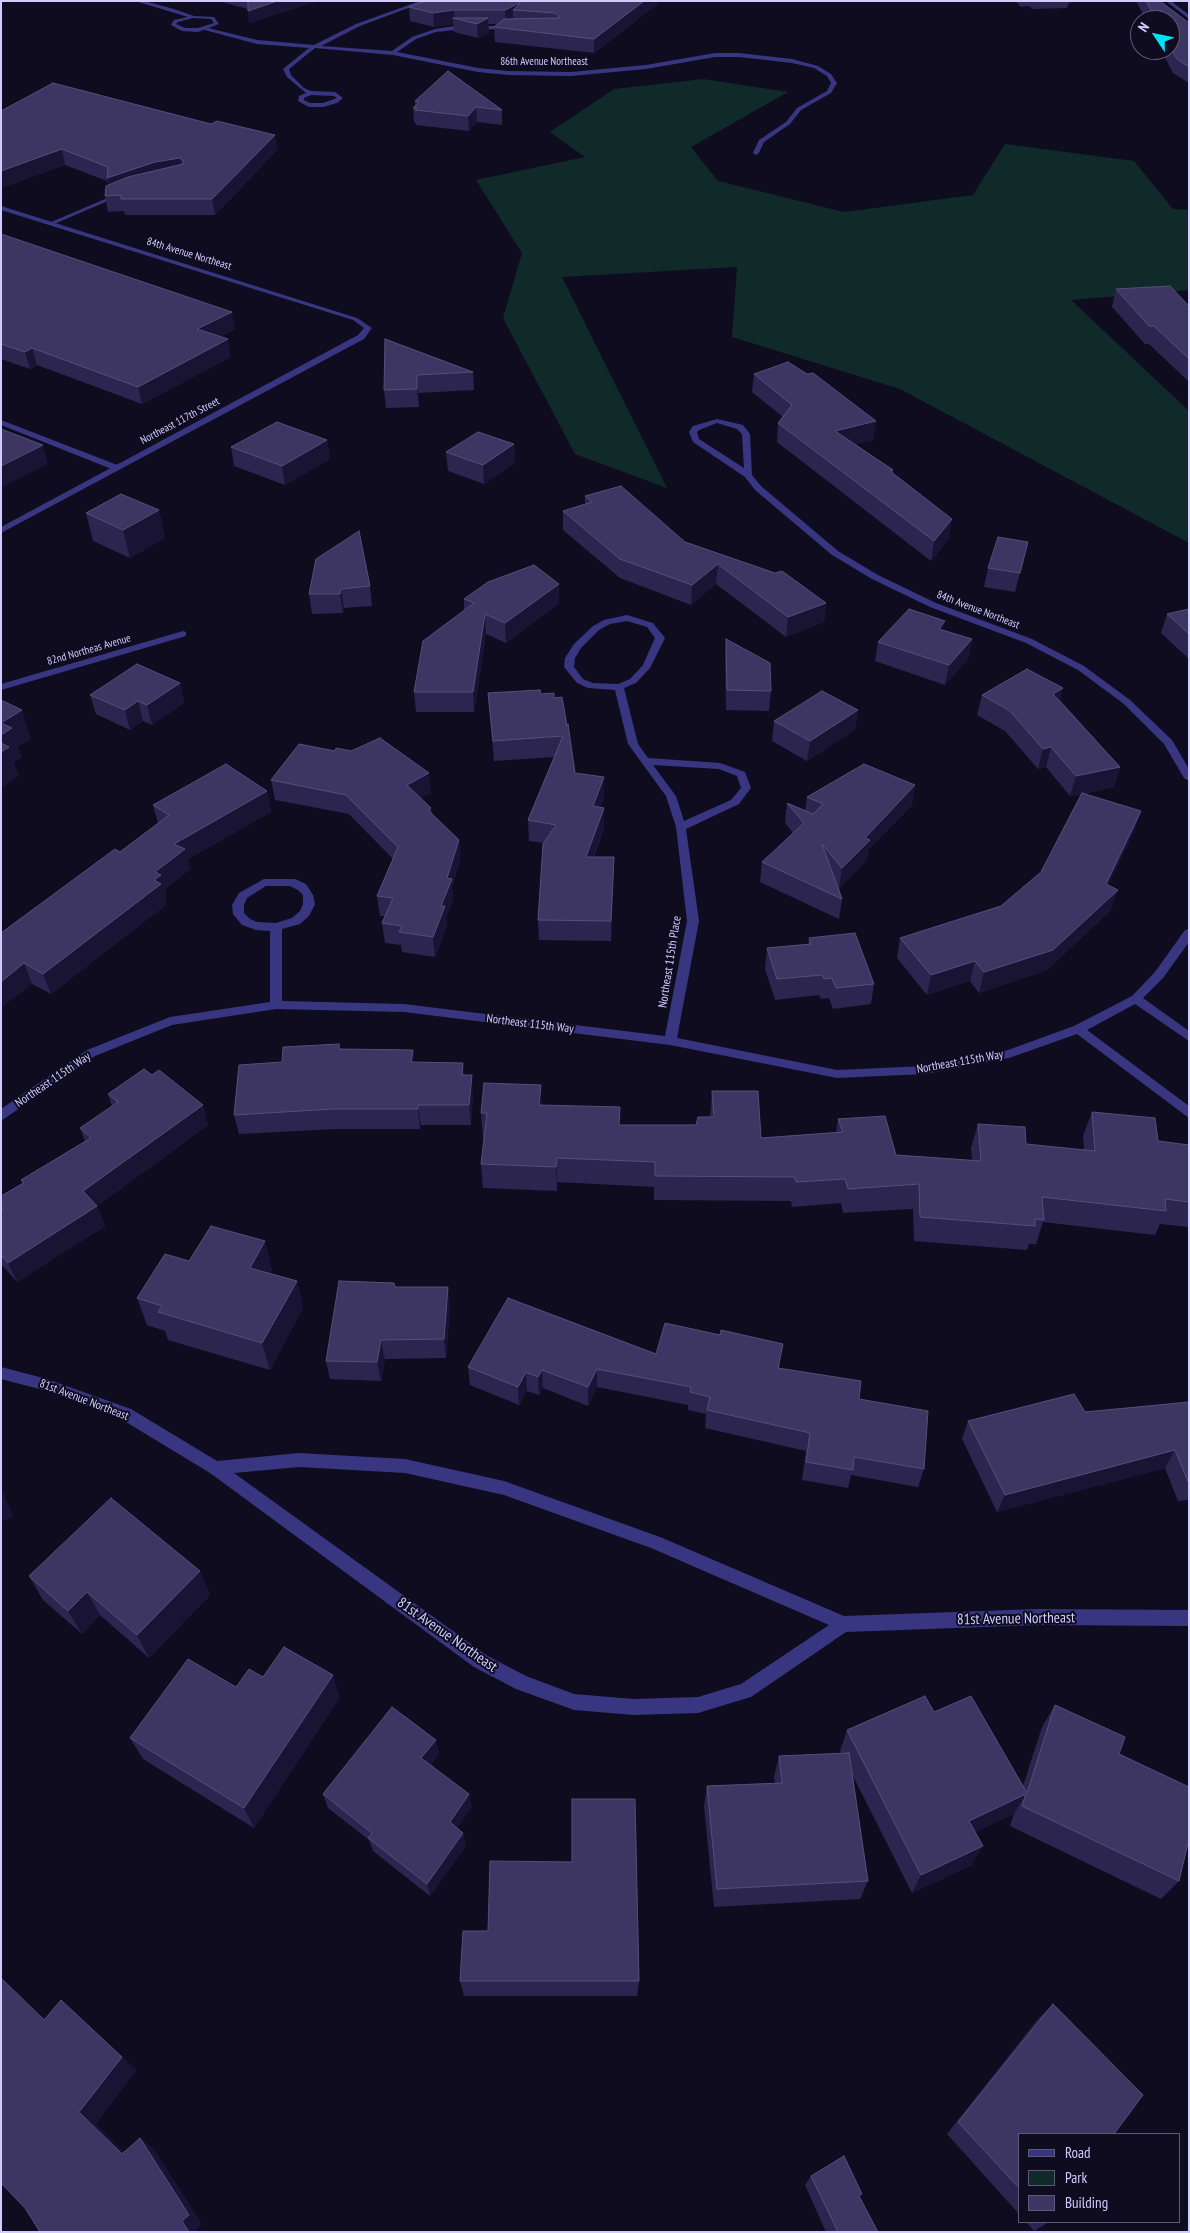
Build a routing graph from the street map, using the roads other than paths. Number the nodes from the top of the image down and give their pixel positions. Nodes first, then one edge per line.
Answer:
1 (138, 1) edge
2 (425, 1) edge
3 (1168, 1) edge
4 (193, 17) junction
5 (1189, 18) edge
6 (514, 28) edge
7 (204, 29) junction
8 (312, 48) junction
9 (393, 53) junction
10 (310, 93) junction
11 (756, 152) dead end
12 (129, 190) edge
13 (1, 208) edge
14 (52, 224) junction
15 (368, 328) joint
16 (1, 422) edge
17 (118, 468) junction
18 (748, 475) junction
19 (1, 531) edge
20 (183, 634) dead end
21 (1, 686) edge
22 (619, 687) junction
23 (646, 761) junction
24 (1189, 778) edge
25 (681, 827) junction
26 (276, 927) junction
27 (1189, 933) edge
28 (1136, 999) junction
29 (276, 1005) junction
30 (1078, 1028) junction
31 (1189, 1037) edge
32 (670, 1042) junction
33 (1189, 1113) edge
34 (1, 1116) edge
35 (1, 1372) edge
36 (215, 1468) junction
37 (1189, 1618) edge
38 (844, 1624) junction

1 - 4 street
2 - 8 street
3 - 5 street
4 - 7 street
4 - 7 street, 86th Avenue Northeast
6 - 9 street
7 - 8 street, 86th Avenue Northeast
8 - 9 street, 86th Avenue Northeast
8 - 10 street
9 - 11 street, 86th Avenue Northeast
10 - 10 street
12 - 14 street
13 - 14 street, 84th Avenue Northeast
14 - 15 street, 84th Avenue Northeast
15 - 17 street, Northeast 117th Street
16 - 17 street
17 - 19 street, Northeast 117th Street
18 - 18 street, 84th Avenue Northeast
18 - 24 street, 84th Avenue Northeast
20 - 21 street, 82nd Northeas Avenue
22 - 22 street
22 - 23 street, Northeast 115th Place
23 - 25 street, Northeast 115th Place
23 - 25 street
25 - 32 street, Northeast 115th Place
26 - 26 street
26 - 29 street
27 - 28 street, Northeast 115th Way
28 - 30 street, Northeast 115th Way
28 - 31 street
29 - 32 street, Northeast 115th Way
29 - 34 street, Northeast 115th Way
30 - 32 street, Northeast 115th Way
30 - 33 street
35 - 36 street, 81st Avenue Northeast
36 - 38 street, 81st Avenue Northeast
36 - 38 street, 81st Avenue Northeast
37 - 38 street, 81st Avenue Northeast

